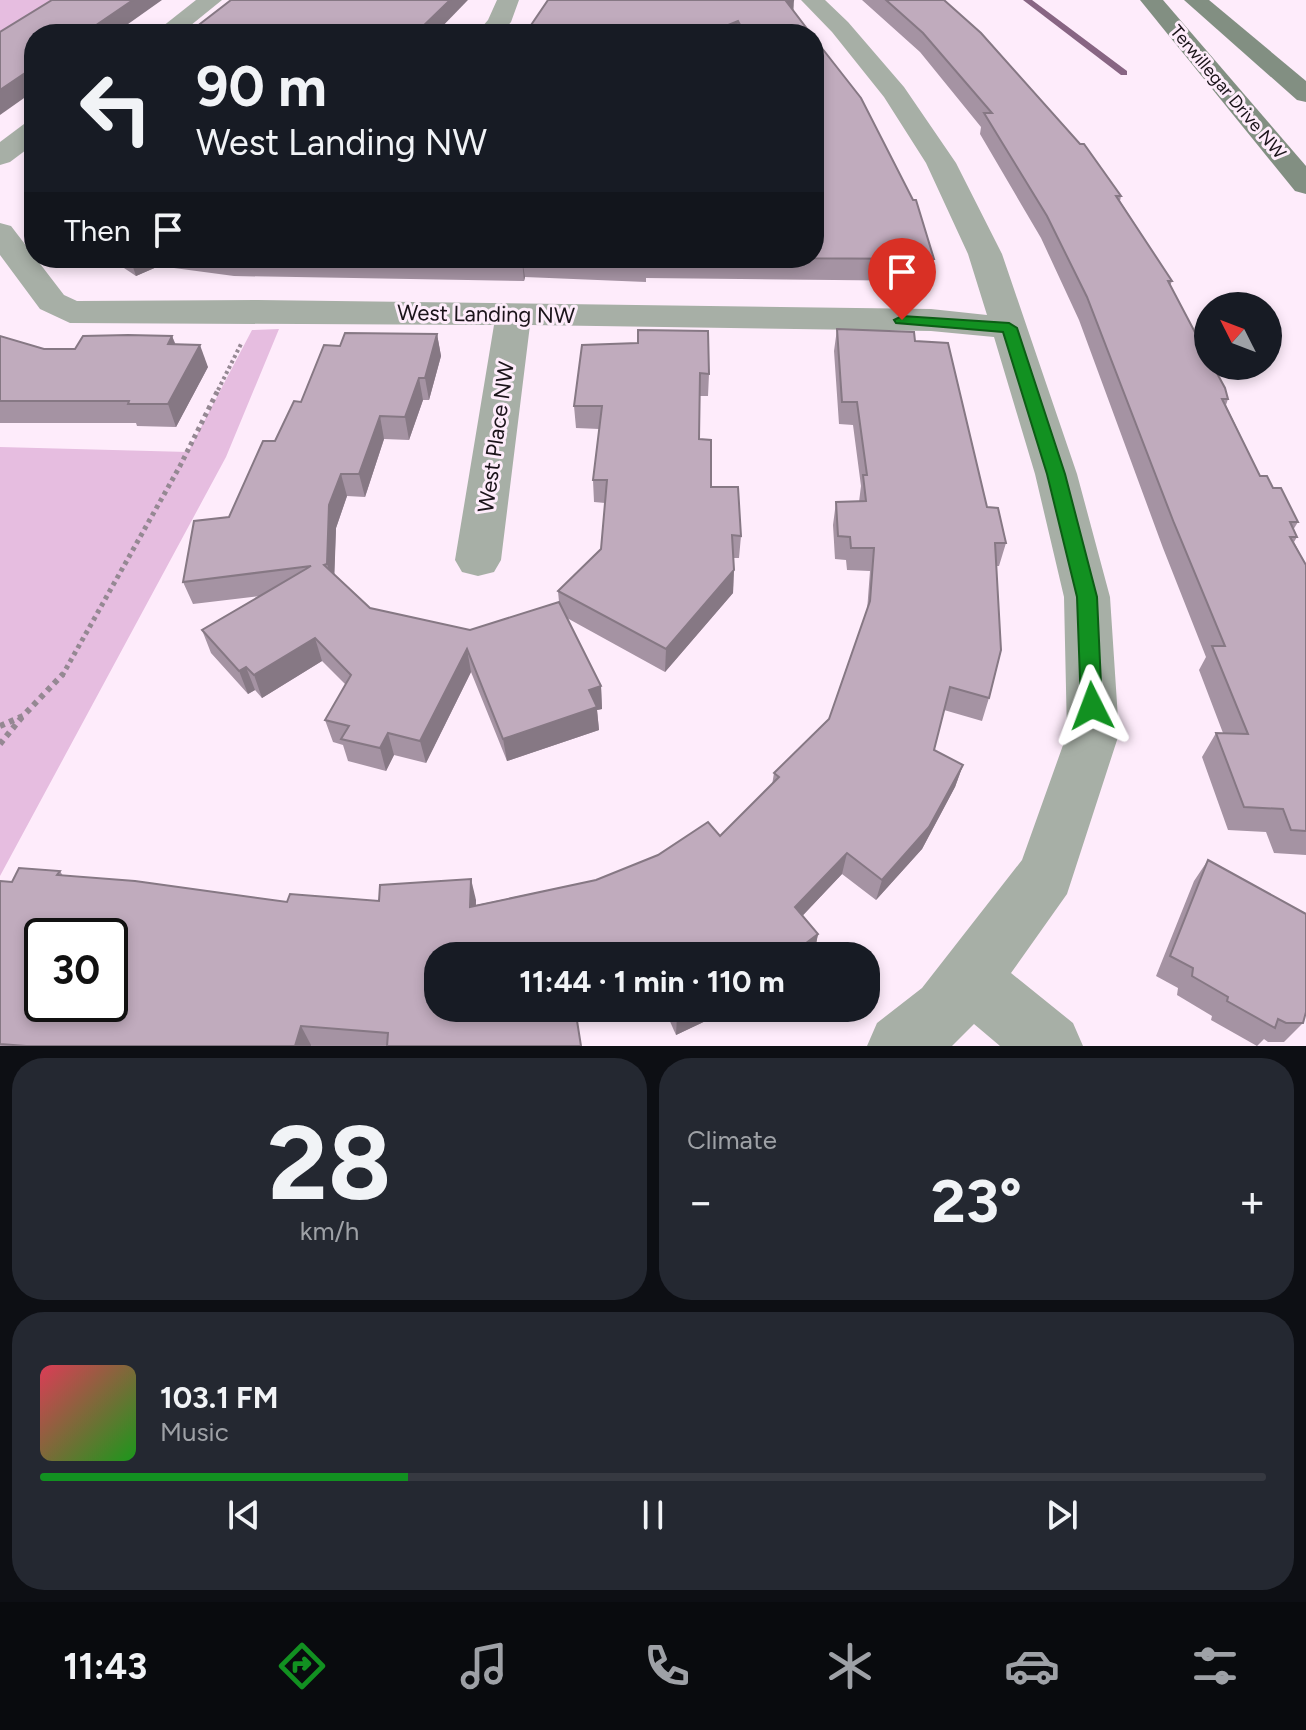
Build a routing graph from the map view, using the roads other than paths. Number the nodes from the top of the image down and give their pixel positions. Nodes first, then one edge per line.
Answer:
1 (211, 0) edge
2 (508, 0) edge
3 (812, 0) edge
4 (1151, 0) edge
5 (1195, 0) edge
6 (179, 24) edge
7 (497, 24) edge
8 (1306, 94) edge
9 (24, 138) edge
10 (0, 156) edge
11 (1306, 185) edge
12 (0, 233) edge
13 (24, 265) edge
14 (26, 268) edge
15 (514, 314) junction
16 (1009, 328) junction
17 (478, 560) dead end
18 (969, 979) junction
19 (900, 1046) edge
20 (1050, 1046) edge

1 - 6 street
2 - 7 street
3 - 16 street
4 - 11 main road, Terwillegar Drive NW
5 - 8 main road, Terwillegar Drive NW
9 - 10 street
12 - 13 street, West Landing NW
14 - 15 street, West Landing NW
15 - 16 street, West Landing NW
15 - 17 street, West Place NW
16 - 18 street
18 - 19 street
18 - 20 street

